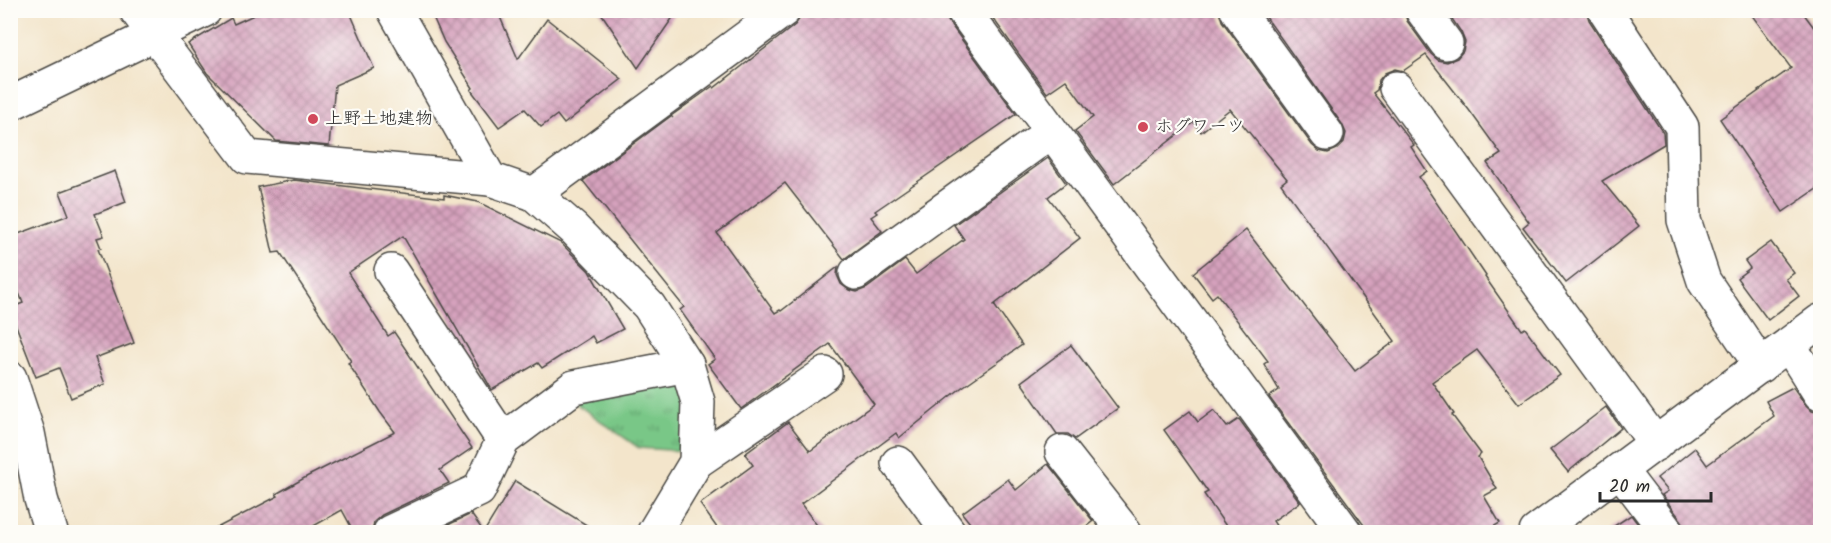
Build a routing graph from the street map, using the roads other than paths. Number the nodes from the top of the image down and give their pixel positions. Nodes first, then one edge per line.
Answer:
1 (205, 10) edge
2 (394, 10) edge
3 (963, 10) edge
4 (1237, 10) edge
5 (1422, 10) edge
6 (1605, 10) edge
7 (770, 14) edge
8 (145, 23) edge
9 (1446, 43) dead end
10 (1396, 88) dead end
11 (10, 104) edge
12 (1051, 132) junction
13 (1327, 134) dead end
14 (490, 179) junction
15 (534, 194) junction
16 (391, 271) dead end
17 (856, 273) dead end
18 (1821, 321) edge
19 (1789, 345) junction
20 (687, 365) junction
21 (1761, 366) junction
22 (825, 374) dead end
23 (10, 378) edge
24 (1821, 394) edge
25 (503, 440) junction
26 (1656, 444) junction
27 (1062, 452) dead end
28 (696, 462) junction
29 (898, 463) dead end
30 (1620, 470) junction
31 (51, 532) edge
32 (390, 532) edge
33 (654, 532) edge
34 (949, 532) edge
35 (1125, 532) edge
36 (1345, 532) edge
37 (1536, 532) edge
38 (1667, 532) edge

1 - 8 street
2 - 14 street
3 - 12 street
4 - 13 street
5 - 9 street
6 - 21 street
7 - 15 street
8 - 11 street
8 - 14 street
10 - 26 street
12 - 17 street
12 - 36 street
14 - 15 street
15 - 20 street
16 - 25 street
18 - 19 street
19 - 21 street
19 - 24 street
20 - 25 street
20 - 28 street
21 - 26 street
22 - 28 street
23 - 31 street
25 - 32 street
26 - 30 street
27 - 35 street
28 - 33 street
29 - 34 street
30 - 37 street
30 - 38 street

